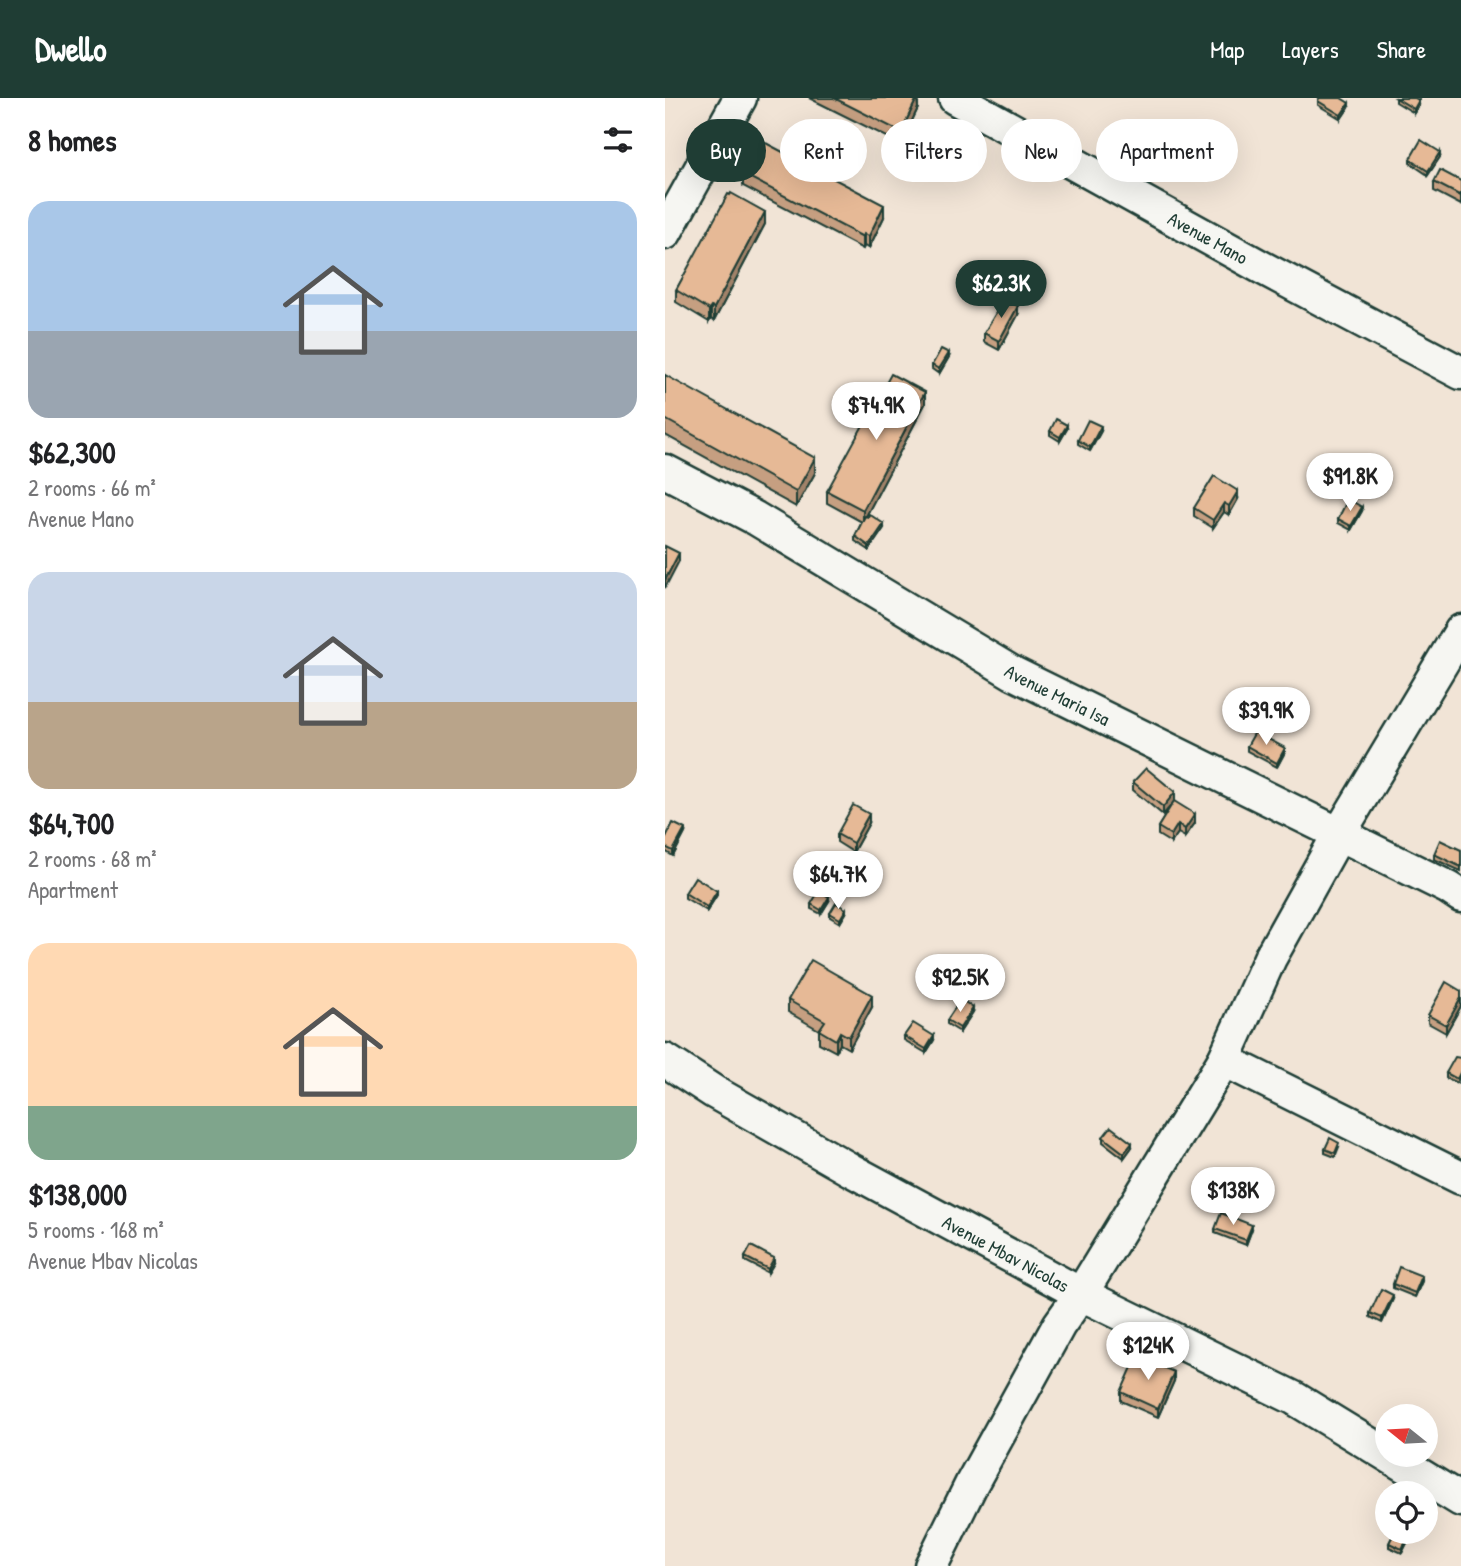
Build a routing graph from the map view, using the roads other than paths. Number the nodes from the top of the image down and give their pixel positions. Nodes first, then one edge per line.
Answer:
1 (740, 98) edge
2 (955, 98) edge
3 (665, 233) edge
4 (1461, 373) edge
5 (665, 471) edge
6 (1461, 631) edge
7 (1339, 834) junction
8 (1461, 896) edge
9 (665, 1060) edge
10 (1224, 1060) junction
11 (1461, 1178) edge
12 (1081, 1294) junction
13 (1461, 1500) edge
14 (931, 1566) edge

1 - 3 street
2 - 4 street, Avenue Mano
5 - 7 street, Avenue Maria Isa
6 - 7 street
7 - 8 street, Avenue Maria Isa
7 - 10 street
9 - 12 street, Avenue Mbav Nicolas
10 - 11 street
10 - 12 street
12 - 13 street, Avenue Mbav Nicolas
12 - 14 street

